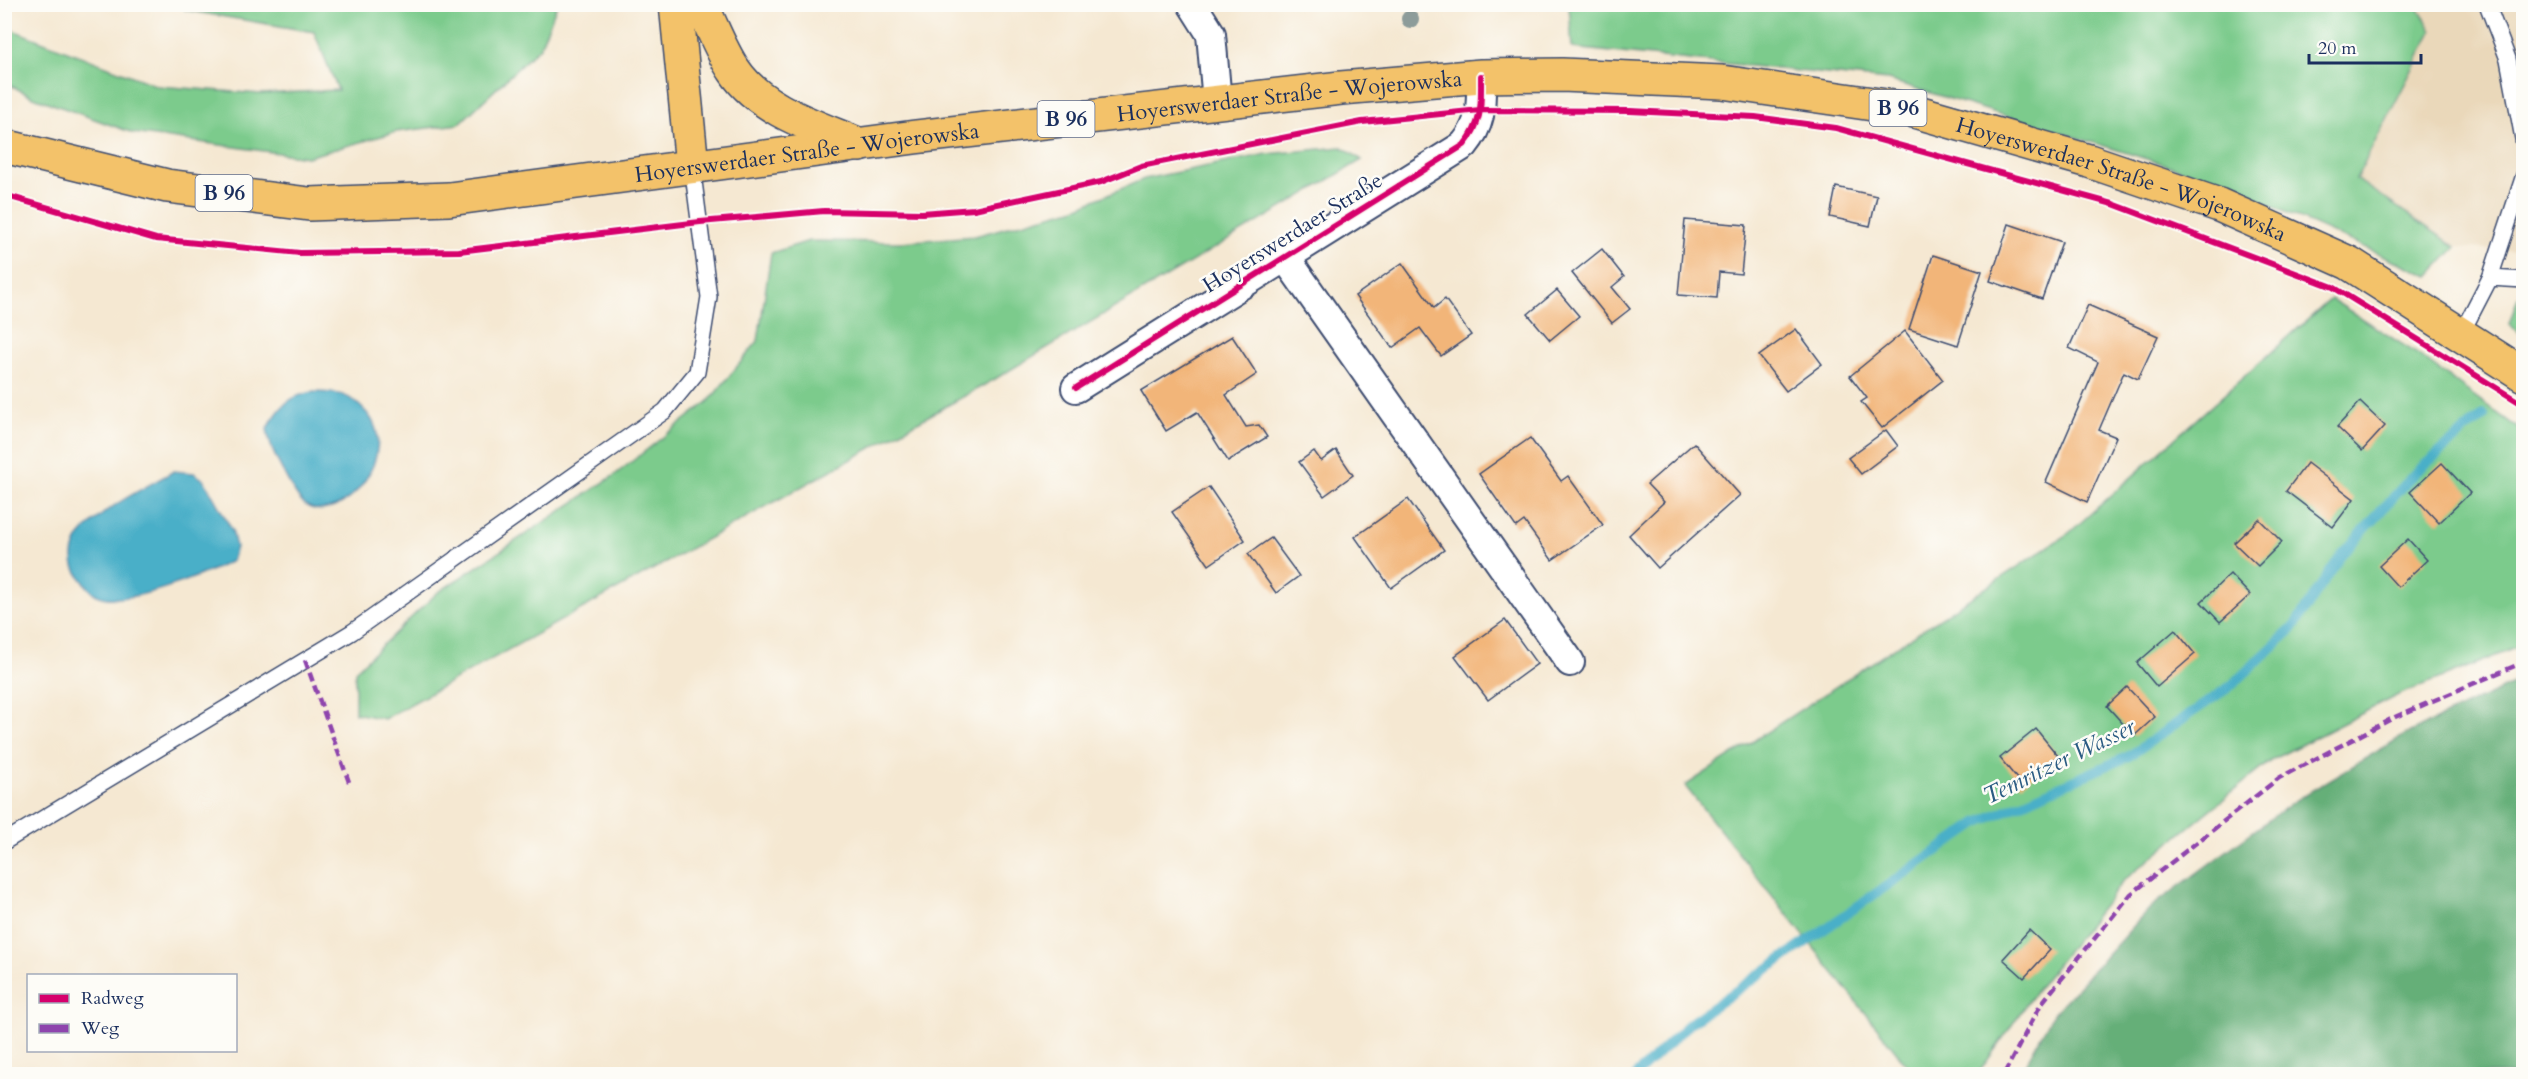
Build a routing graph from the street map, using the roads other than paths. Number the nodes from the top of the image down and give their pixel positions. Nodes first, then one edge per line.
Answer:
1 (676, 4) edge
2 (701, 4) edge
3 (1192, 4) edge
4 (2487, 4) edge
5 (1481, 76) junction
6 (1217, 102) junction
7 (2523, 144) edge
8 (860, 145) junction
9 (4, 146) edge
10 (692, 166) junction
11 (2523, 175) edge
12 (1286, 257) junction
13 (2490, 278) junction
14 (2523, 280) edge
15 (2461, 334) junction
16 (2523, 375) edge
17 (1076, 388) dead end
18 (1570, 662) dead end
19 (4, 842) edge

1 - 10 main road
2 - 8 main road
3 - 6 street
4 - 7 lane
5 - 6 main road, Hoyerswerdaer Straße - Wojerowska / B 96
5 - 12 street, Hoyerswerdaer Straße
5 - 15 main road, Hoyerswerdaer Straße - Wojerowska / B 96
6 - 8 main road, Hoyerswerdaer Straße - Wojerowska / B 96
8 - 10 main road, Hoyerswerdaer Straße - Wojerowska / B 96
9 - 10 main road, Hoyerswerdaer Straße - Wojerowska / B 96
10 - 19 lane
11 - 13 lane
12 - 17 street, Hoyerswerdaer Straße
12 - 18 street, Hoyerswerdaer Straße
13 - 14 lane
13 - 15 lane
15 - 16 main road, Hoyerswerdaer Straße - Wojerowska / B 96

